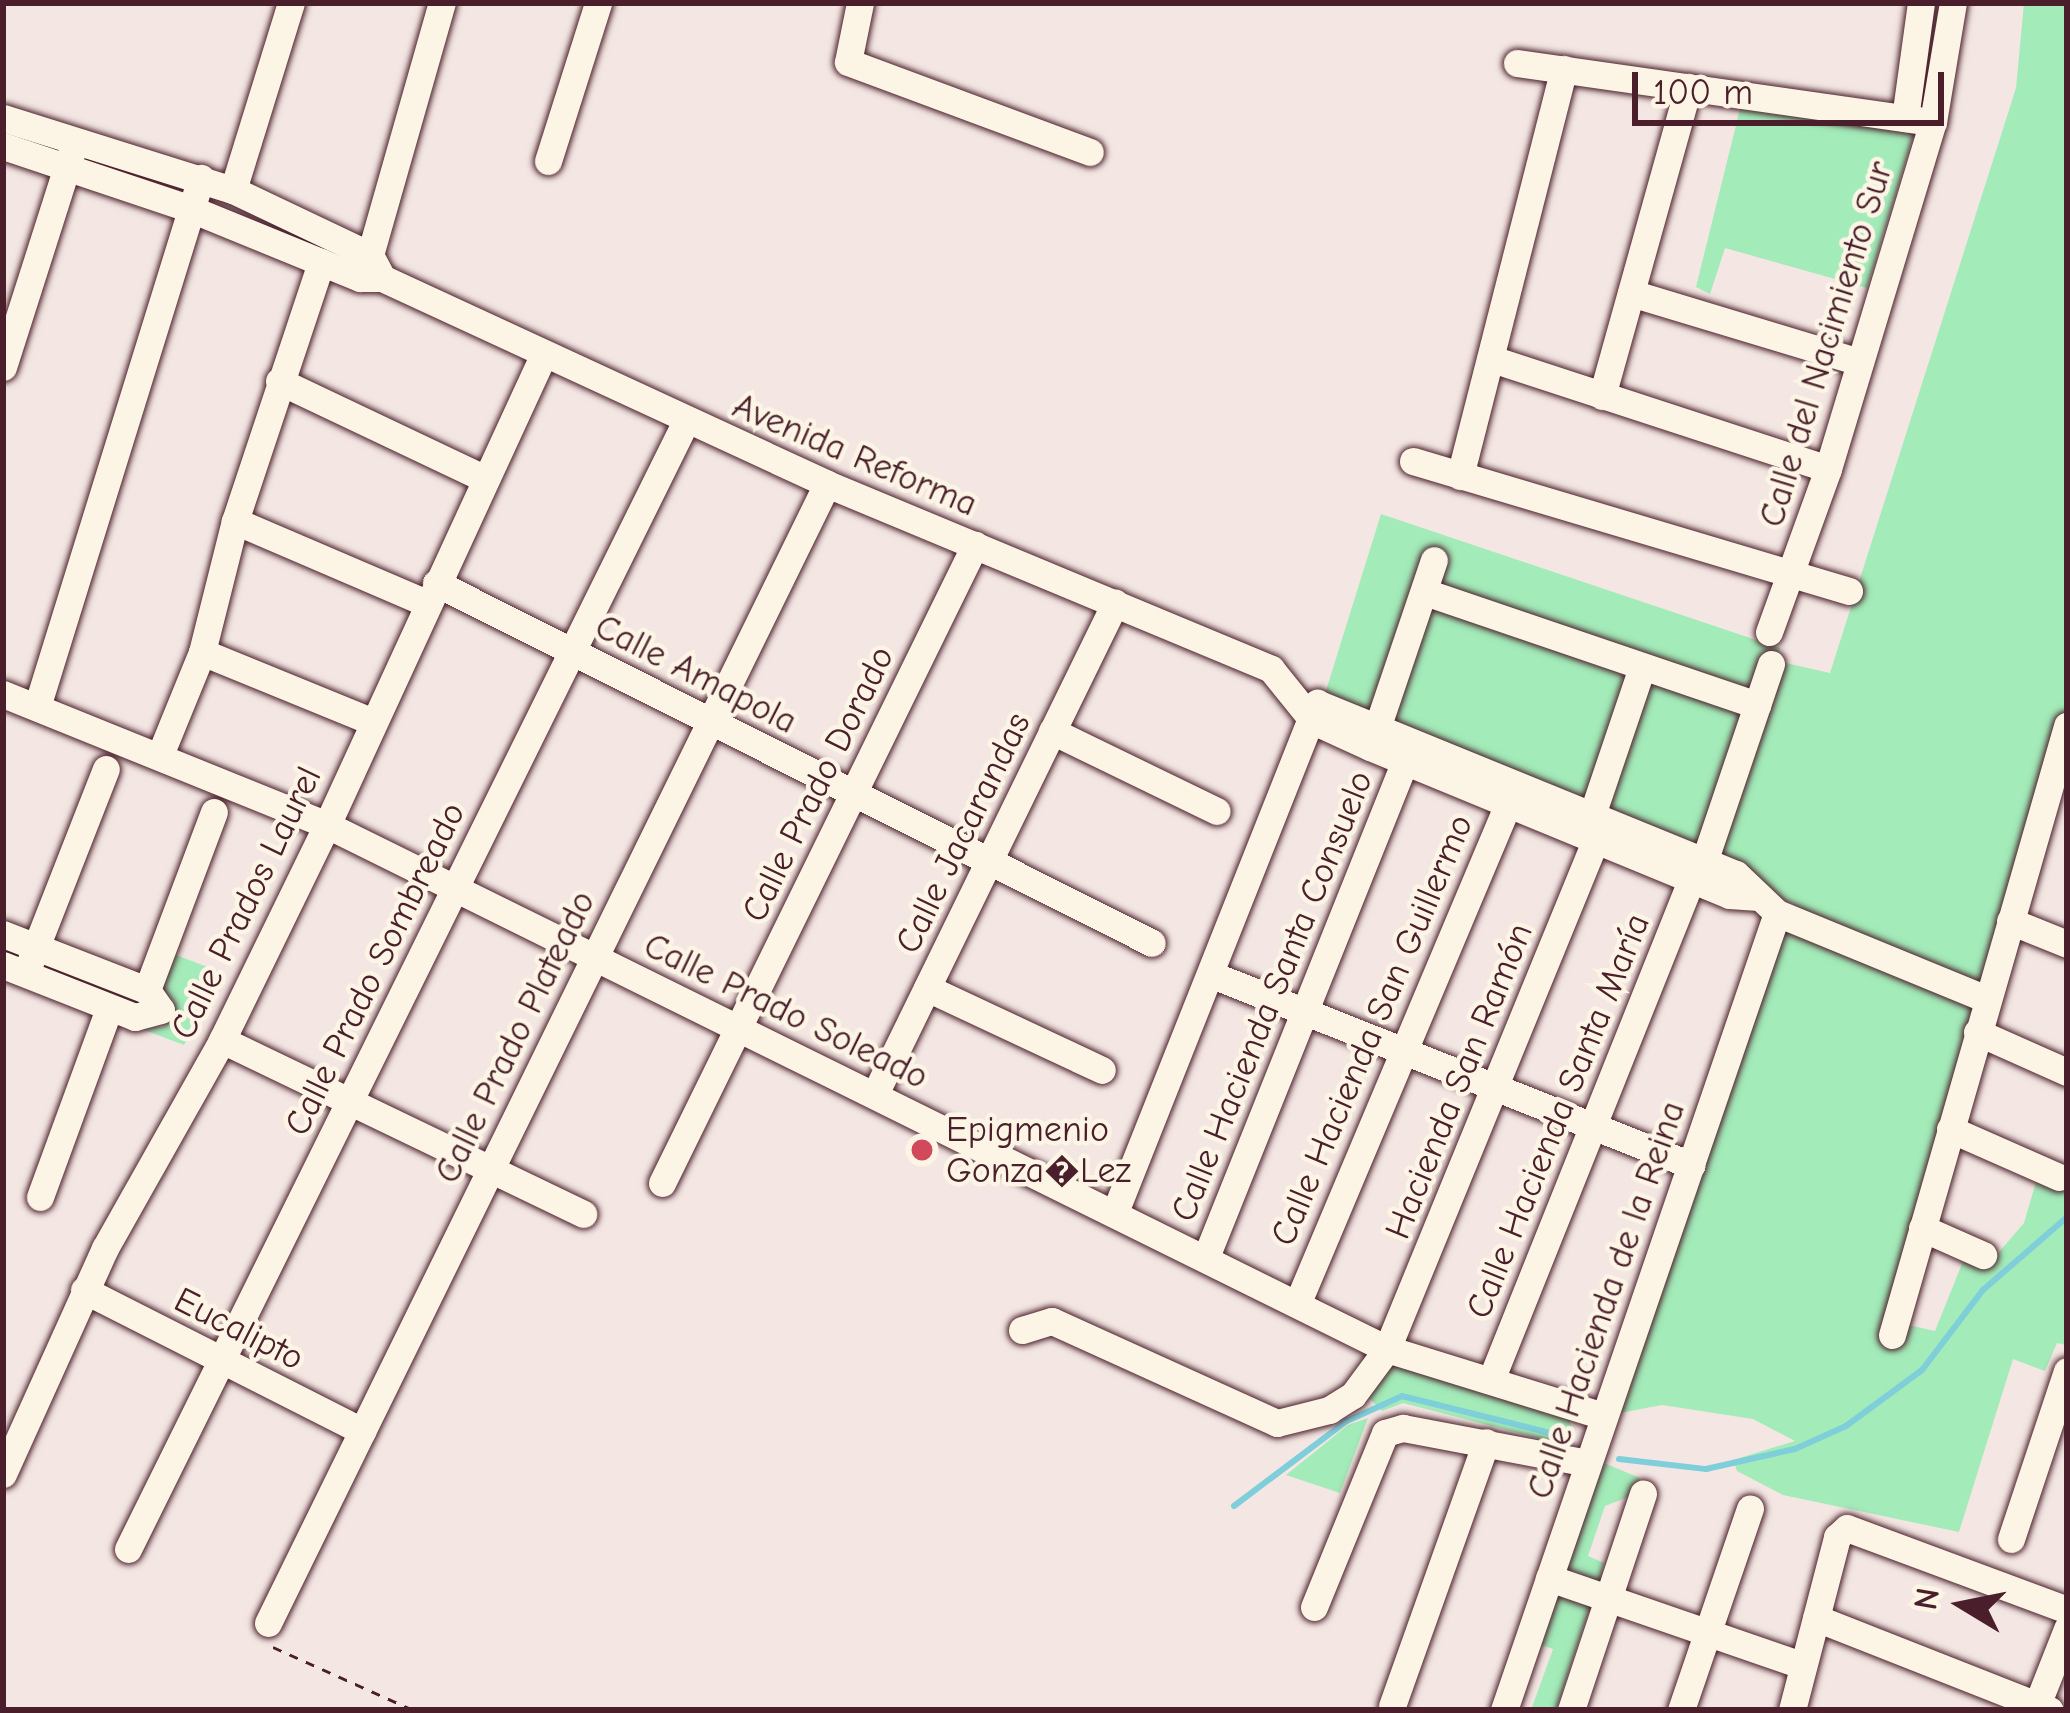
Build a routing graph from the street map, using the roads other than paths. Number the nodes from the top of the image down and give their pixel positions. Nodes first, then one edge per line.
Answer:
1 (291, 3) edge
2 (442, 3) edge
3 (598, 3) edge
4 (860, 3) edge
5 (1921, 3) edge
6 (1953, 3) edge
7 (1516, 63) dead end
8 (1564, 69) junction
9 (1688, 87) junction
10 (3, 118) edge
11 (1919, 120) junction
12 (3, 146) edge
13 (1090, 152) dead end
14 (71, 154) junction
15 (548, 161) dead end
16 (201, 178) junction
17 (233, 190) junction
18 (191, 209) junction
19 (321, 262) junction
20 (376, 267) junction
21 (1631, 293) junction
22 (542, 358) junction
23 (1495, 360) junction
24 (1860, 362) junction
25 (3, 368) edge
26 (279, 381) junction
27 (1602, 396) junction
28 (686, 422) junction
29 (1413, 461) dead end
30 (1828, 469) junction
31 (1460, 476) junction
32 (485, 479) junction
33 (827, 484) junction
34 (235, 521) junction
35 (975, 545) junction
36 (1434, 560) dead end
37 (1790, 574) junction
38 (1849, 591) dead end
39 (1425, 592) junction
40 (431, 593) junction
41 (1114, 604) junction
42 (1769, 632) dead end
43 (202, 652) junction
44 (573, 652) junction
45 (1771, 664) dead end
46 (1642, 667) junction
47 (3, 694) edge
48 (1756, 705) junction
49 (37, 707) junction
50 (1308, 707) junction
51 (371, 721) junction
52 (710, 721) junction
53 (2067, 725) edge
54 (1052, 731) junction
55 (1374, 738) junction
56 (160, 755) junction
57 (1405, 761) junction
58 (106, 769) dead end
59 (2059, 785) edge
60 (854, 793) junction
61 (1510, 796) junction
62 (214, 812) dead end
63 (1217, 812) dead end
64 (327, 825) junction
65 (1593, 828) junction
66 (989, 861) junction
67 (1698, 870) junction
68 (455, 888) junction
69 (1766, 905) junction
70 (2009, 921) junction
71 (3, 934) edge
72 (1152, 943) dead end
73 (2067, 944) edge
74 (37, 946) junction
75 (595, 956) junction
76 (1210, 974) junction
77 (11, 976) edge
78 (927, 988) junction
79 (147, 990) junction
80 (1987, 999) junction
81 (109, 1008) junction
82 (1305, 1011) junction
83 (739, 1027) junction
84 (1977, 1032) junction
85 (222, 1040) junction
86 (1400, 1049) junction
87 (1102, 1070) dead end
88 (2067, 1072) edge
89 (1497, 1088) junction
90 (875, 1094) junction
91 (351, 1098) junction
92 (1593, 1126) junction
93 (1950, 1130) junction
94 (1691, 1165) junction
95 (491, 1168) junction
96 (2059, 1177) dead end
97 (662, 1183) dead end
98 (40, 1197) dead end
99 (1115, 1212) junction
100 (583, 1214) dead end
101 (1922, 1228) junction
102 (1983, 1255) dead end
103 (1206, 1257) junction
104 (84, 1291) junction
105 (1298, 1302) junction
106 (1022, 1330) dead end
107 (1892, 1334) dead end
108 (1387, 1349) junction
109 (222, 1360) junction
110 (2067, 1371) edge
111 (1491, 1380) junction
112 (1604, 1416) junction
113 (362, 1431) junction
114 (1486, 1442) junction
115 (1588, 1463) junction
116 (3, 1474) edge
117 (1643, 1494) dead end
118 (1750, 1508) dead end
119 (2011, 1539) dead end
120 (128, 1549) dead end
121 (1549, 1578) junction
122 (1608, 1600) junction
123 (1314, 1607) dead end
124 (2067, 1610) edge
125 (1816, 1618) junction
126 (268, 1623) road end
127 (2067, 1629) edge
128 (1706, 1637) junction
129 (1802, 1665) junction
130 (1392, 1706) dead end
131 (2043, 1707) edge
132 (1504, 1710) edge
133 (1571, 1710) edge
134 (1681, 1710) edge
135 (1792, 1710) edge

1 - 17 street
2 - 20 street
3 - 15 street
4 - 13 street
5 - 11 street, Calle del Nacimiento Sur
6 - 11 street, Calle del Nacimiento Sur
7 - 8 street
8 - 9 street
8 - 23 street
9 - 11 street
9 - 21 street
10 - 14 street, Avenida Reforma
11 - 24 street, Calle del Nacimiento Sur
12 - 14 street, Avenida Reforma
14 - 16 street, Avenida Reforma
14 - 18 street, Avenida Reforma
14 - 25 street
16 - 17 street, Avenida Reforma
16 - 18 street
17 - 20 street, Avenida Reforma
18 - 19 street, Avenida Reforma
18 - 49 street
19 - 20 street, Avenida Reforma
19 - 26 street
20 - 22 street, Avenida Reforma
21 - 24 street
21 - 27 street
22 - 28 street, Avenida Reforma
22 - 32 street, Calle Prados Laurel
23 - 27 street
23 - 31 street
24 - 30 street, Calle del Nacimiento Sur
26 - 32 street
26 - 34 street
27 - 30 street
28 - 33 street, Avenida Reforma
28 - 44 street, Calle Prado Sombreado
29 - 31 street
30 - 37 street, Calle del Nacimiento Sur
31 - 37 street
32 - 40 street, Calle Prados Laurel
33 - 35 street, Avenida Reforma
33 - 52 street, Calle Prado Plateado
34 - 40 street, Calle Amapola
34 - 43 street
35 - 41 street, Avenida Reforma
35 - 60 street, Calle Prado Dorado
36 - 39 street
37 - 38 street
37 - 42 street, Calle del Nacimiento Sur
39 - 46 street
39 - 55 street
40 - 44 street, Calle Amapola
40 - 51 street, Calle Prados Laurel
41 - 50 street, Avenida Reforma
41 - 54 street, Calle Jacarandas
43 - 51 street
43 - 56 street
44 - 52 street, Calle Amapola
44 - 68 street, Calle Prado Sombreado
45 - 48 street, Calle Hacienda Santa María
46 - 48 street
46 - 65 street, Hacienda San Ramón
47 - 49 street, Calle Prado Soleado
48 - 67 street, Calle Hacienda Santa María
49 - 56 street, Calle Prado Soleado
50 - 55 street, Avenida Reforma
50 - 76 street
51 - 64 street, Calle Prados Laurel
52 - 60 street, Calle Amapola
52 - 75 street, Calle Prado Plateado
53 - 59 street
54 - 63 street
54 - 66 street, Calle Jacarandas
55 - 57 street, Avenida Reforma
55 - 61 street, Avenida Reforma
56 - 64 street, Calle Prado Soleado
57 - 61 street, Avenida Reforma
57 - 82 street, Calle Hacienda Santa Consuelo
58 - 74 street
59 - 70 street
60 - 66 street, Calle Amapola
60 - 83 street, Calle Prado Dorado
61 - 65 street, Avenida Reforma
61 - 86 street, Calle Hacienda San Guillermo
62 - 79 street
64 - 68 street, Calle Prado Soleado
64 - 85 street, Calle Prados Laurel
65 - 67 street, Avenida Reforma
65 - 89 street, Hacienda San Ramón
66 - 72 street, Calle Amapola
66 - 78 street, Calle Jacarandas
67 - 69 street, Avenida Reforma
67 - 92 street, Calle Hacienda Santa María
68 - 75 street, Calle Prado Soleado
68 - 91 street, Calle Prado Sombreado
69 - 80 street, Avenida Reforma
69 - 94 street, Calle Hacienda de la Reina
70 - 73 street
70 - 80 street
71 - 74 street
74 - 77 street
74 - 79 street
75 - 83 street, Calle Prado Soleado
75 - 95 street, Calle Prado Plateado
76 - 82 street
76 - 99 street
77 - 81 street
78 - 87 street
78 - 90 street, Calle Jacarandas
79 - 81 street
80 - 84 street
81 - 98 street
82 - 86 street
82 - 103 street, Calle Hacienda Santa Consuelo
83 - 90 street, Calle Prado Soleado
83 - 97 street, Calle Prado Dorado
84 - 88 street
84 - 93 street
85 - 91 street
85 - 104 street, Calle Prados Laurel
86 - 89 street
86 - 105 street, Calle Hacienda San Guillermo
89 - 92 street
89 - 108 street, Hacienda San Ramón
90 - 99 street, Calle Prado Soleado
91 - 95 street
91 - 109 street, Calle Prado Sombreado
92 - 94 street
92 - 111 street, Calle Hacienda Santa María
93 - 96 street
93 - 101 street
94 - 112 street, Calle Hacienda de la Reina
95 - 100 street
95 - 113 street, Calle Prado Plateado
99 - 103 street, Calle Prado Soleado
101 - 102 street
101 - 107 street
103 - 105 street, Calle Prado Soleado
104 - 109 street, Eucalipto
104 - 116 street, Calle Prados Laurel
105 - 108 street, Calle Prado Soleado
106 - 108 street, Hacienda San Ramón
108 - 111 street, Calle Prado Soleado
109 - 113 street, Eucalipto
109 - 120 street, Calle Prado Sombreado
110 - 119 street
111 - 112 street, Calle Prado Soleado
112 - 115 street, Calle Hacienda de la Reina
113 - 126 street, Calle Prado Plateado
114 - 115 street
114 - 123 street
114 - 130 street
115 - 121 street, Calle Hacienda de la Reina
117 - 122 street
118 - 128 street
121 - 122 street
121 - 132 street, Calle Hacienda de la Reina
122 - 128 street
122 - 133 street
124 - 125 street
125 - 129 street
125 - 131 street
127 - 131 street
128 - 129 street
128 - 134 street
129 - 135 street

